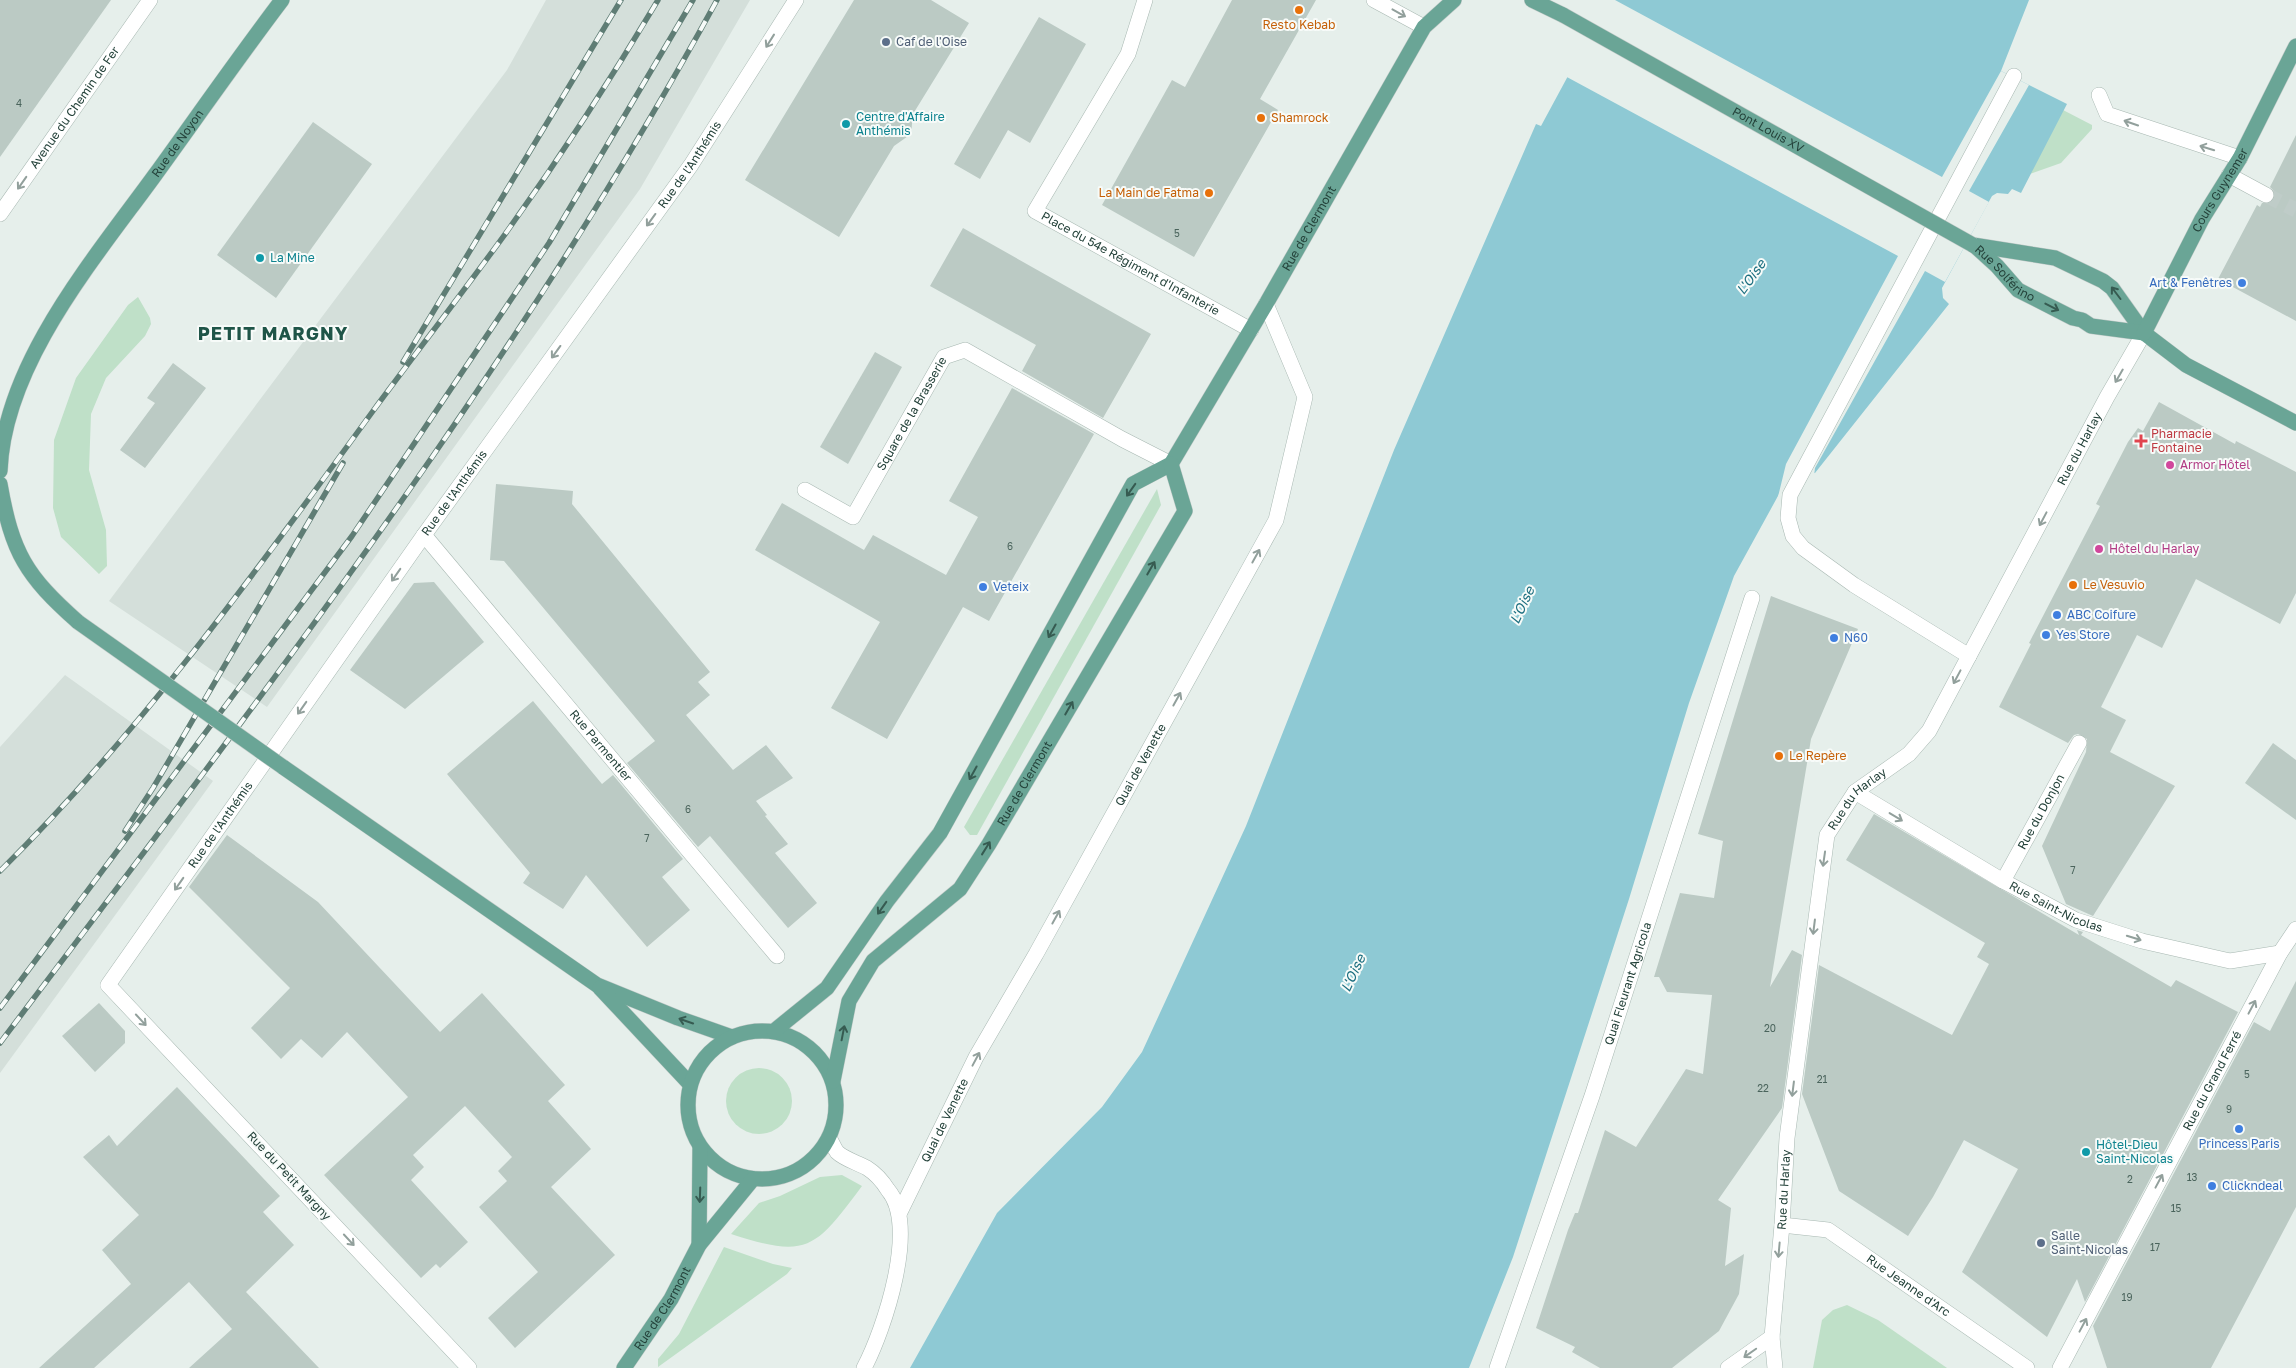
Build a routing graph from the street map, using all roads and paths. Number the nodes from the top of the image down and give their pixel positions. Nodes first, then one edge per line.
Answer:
1 (150, 0) edge
2 (282, 0) edge
3 (796, 0) edge
4 (1145, 0) edge
5 (1374, 0) edge
6 (1454, 0) edge
7 (1532, 0) edge
8 (1424, 27) junction
9 (2296, 46) edge
10 (2014, 76) dead end
11 (2099, 95) dead end
12 (2240, 158) junction
13 (2229, 175) junction
14 (2266, 195) tunnel mouth
15 (0, 214) edge
16 (1974, 245) junction
17 (1266, 304) junction
18 (1251, 330) junction
19 (2144, 333) junction
20 (2296, 423) edge
21 (1171, 464) junction
22 (0, 471) edge
23 (0, 484) edge
24 (806, 490) dead end
25 (424, 535) junction
26 (1752, 598) dead end
27 (1969, 656) junction
28 (2079, 743) dead end
29 (1855, 792) junction
30 (2003, 881) junction
31 (2296, 929) edge
32 (2280, 953) junction
33 (777, 956) dead end
34 (108, 984) joint
35 (597, 985) junction
36 (774, 1031) junction
37 (732, 1036) junction
38 (833, 1080) junction
39 (690, 1084) junction
40 (829, 1138) junction
41 (700, 1147) junction
42 (754, 1179) junction
43 (900, 1212) junction
44 (1782, 1225) junction
45 (698, 1245) junction
46 (1772, 1337) junction
47 (469, 1368) edge
48 (624, 1368) edge
49 (864, 1368) edge
50 (1497, 1368) edge
51 (1728, 1368) edge
52 (1775, 1368) edge
53 (2027, 1368) edge
54 (2060, 1368) edge

1 -> 15 street, Avenue du Chemin de Fer
2 - 22 main road, Rue de Noyon
3 -> 25 street, Rue de l'Anthémis
4 - 18 street, Place du 54e Régiment d'Infanterie
5 -> 8 street
6 - 8 main road, Rue de Clermont
7 - 16 main road, Pont Louis XV, bridge
8 - 17 main road, Rue de Clermont
9 - 12 main road, Cours Guynemer
10 - 27 street
12 -> 11 street
12 - 13 main road, Cours Guynemer
13 - 14 street
13 - 19 main road, Cours Guynemer
16 -> 19 main road, Rue Solférino
19 -> 16 main road, Rue Solférino
17 - 18 main road, Rue de Clermont
43 -> 17 street, Quai de Venette
18 - 21 main road, Rue de Clermont
19 - 20 main road, Rue Solférino
19 -> 27 street, Rue du Harlay
21 - 24 street, Square de la Brasserie
21 -> 36 main road
38 -> 21 main road, Rue de Clermont
23 - 35 main road, bridge
25 - 33 street, Rue Parmentier
25 -> 34 street, Rue de l'Anthémis
26 - 50 street, Quai Fleurant Agricola
27 -> 29 street, Rue du Harlay
28 - 30 street, Rue du Donjon
29 -> 30 street, Rue Saint-Nicolas
29 -> 44 street, Rue du Harlay
30 -> 32 street, Rue Saint-Nicolas
31 - 32 street, Rue du Grand Ferré
54 -> 32 street, Rue du Grand Ferré
34 -> 47 street, Rue du Petit Margny
37 -> 35 main road
35 - 39 main road
36 - 37 main road
36 - 38 main road
37 - 39 main road
38 - 40 main road
39 - 41 main road
40 - 42 main road
40 - 43 street, Quai de Venette
41 - 42 main road
41 -> 45 main road, Rue de Clermont
42 - 45 main road, Rue de Clermont
43 - 49 street, Quai de Venette
44 -> 46 street, Rue du Harlay
44 - 53 street, Rue Jeanne d'Arc
45 - 48 main road, Rue de Clermont
46 -> 51 street
46 - 52 street, Rue du Harlay

